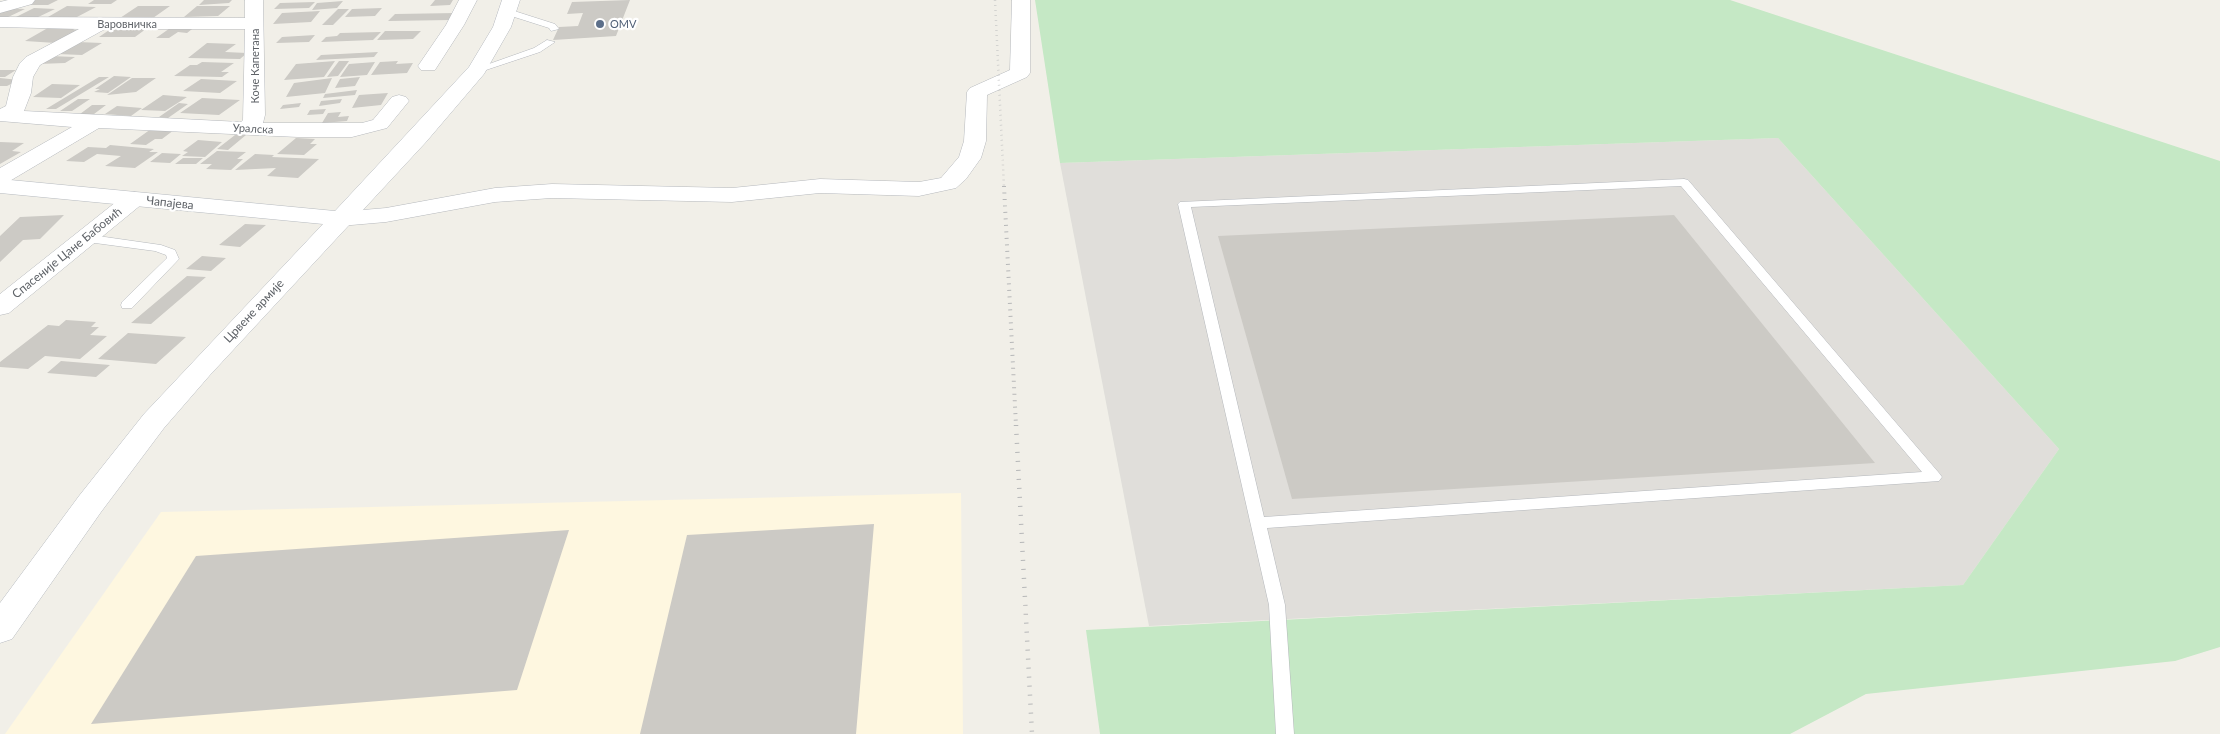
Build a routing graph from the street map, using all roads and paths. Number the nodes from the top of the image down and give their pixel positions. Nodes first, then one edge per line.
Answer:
1 (26, 0) edge
2 (254, 0) edge
3 (468, 0) edge
4 (1021, 0) edge
5 (509, 6) edge
6 (0, 8) edge
7 (0, 22) edge
8 (254, 23) junction
9 (102, 24) junction
10 (554, 29) dead end
11 (550, 42) dead end
12 (428, 66) dead end
13 (477, 70) junction
14 (399, 102) dead end
15 (4, 115) edge
16 (95, 122) junction
17 (246, 129) junction
18 (0, 177) edge
19 (0, 186) edge
20 (134, 199) junction
21 (340, 219) junction
22 (84, 238) junction
23 (11, 287) edge
24 (126, 305) dead end
25 (0, 307) edge
26 (1258, 523) junction
27 (0, 629) edge
28 (1285, 734) edge

1 - 6 street
2 - 8 street, Коче Капетана
3 - 12 street
4 - 21 street, Чапајева
5 - 10 lane
5 - 13 street, Црвене армије
7 - 9 street, Варовничка
8 - 9 street, Варовничка
8 - 17 street, Коче Капетана
9 - 15 street
11 - 13 lane
13 - 21 street, Црвене армије
14 - 17 street, Уралска
15 - 16 street, Уралска
16 - 17 street, Уралска
16 - 18 street
19 - 20 street, Чапајева
20 - 21 street, Чапајева
20 - 22 street, Спасеније Цане Бабовић
21 - 27 street, Црвене армије
22 - 23 street, Спасеније Цане Бабовић
22 - 24 lane
23 - 25 street, Спасеније Цане Бабовић
26 - 26 lane
26 - 28 lane

